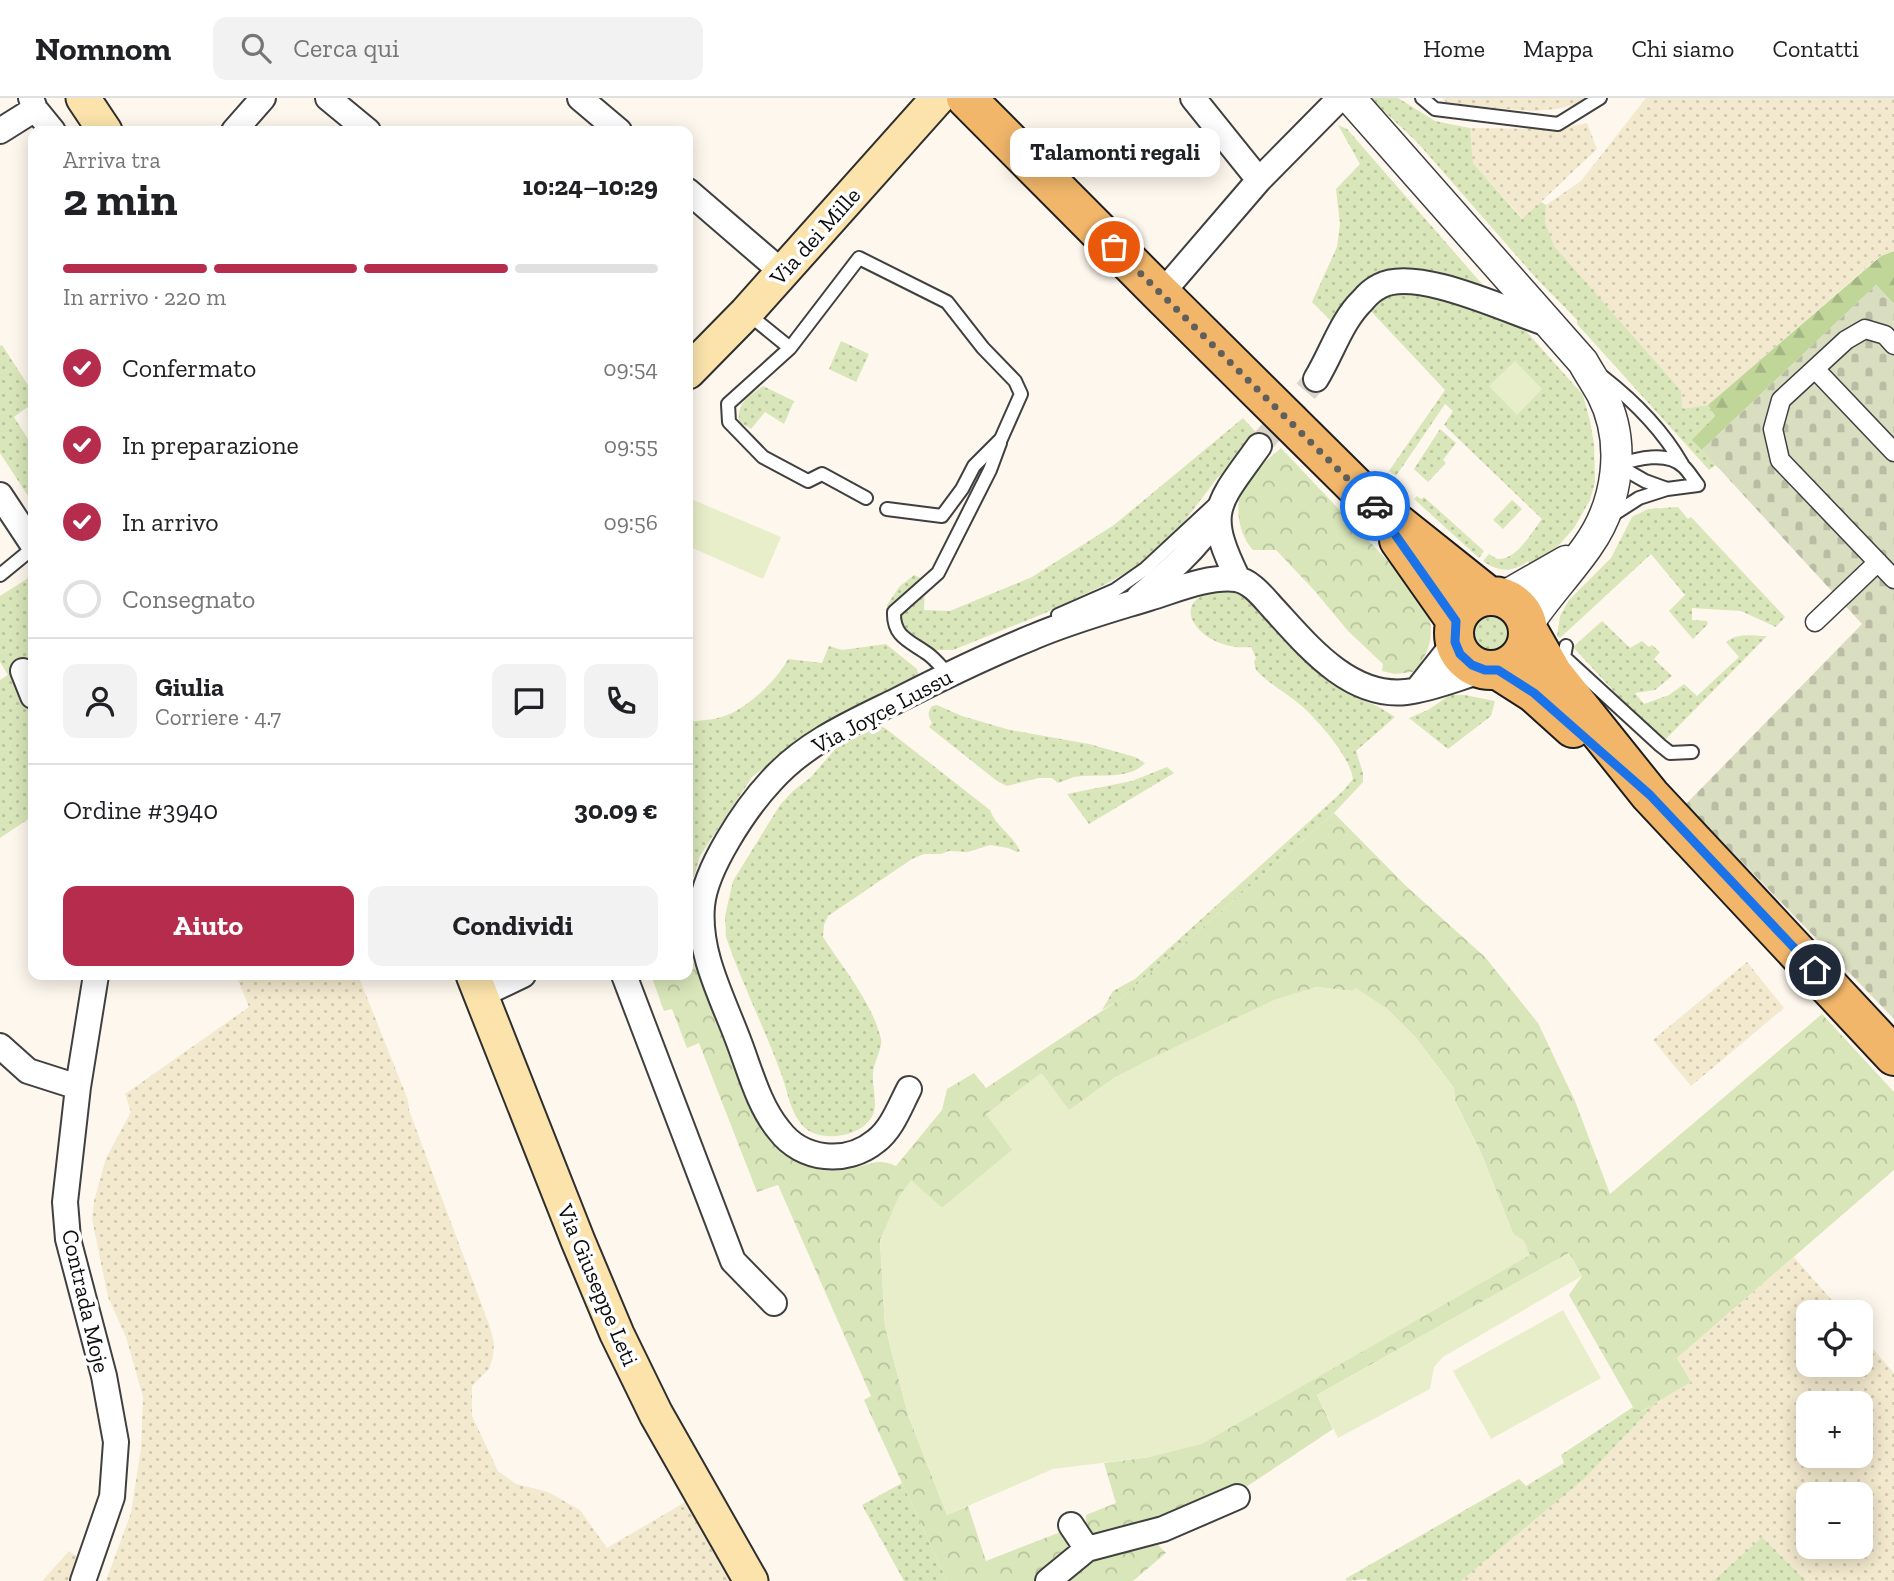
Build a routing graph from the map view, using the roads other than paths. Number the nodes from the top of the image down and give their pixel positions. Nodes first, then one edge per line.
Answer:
1 (83, 98) edge
2 (263, 98) edge
3 (328, 98) edge
4 (580, 98) edge
5 (938, 98) edge
6 (966, 98) edge
7 (1193, 98) edge
8 (1340, 98) edge
9 (1350, 98) edge
10 (1422, 98) edge
11 (1600, 98) edge
12 (33, 104) edge
13 (49, 126) edge
14 (102, 126) edge
15 (238, 126) edge
16 (362, 126) edge
17 (613, 126) edge
18 (0, 131) edge
19 (1259, 180) junction
20 (693, 195) edge
21 (782, 272) junction
22 (1161, 295) junction
23 (746, 313) junction
24 (1551, 325) junction
25 (1894, 345) edge
26 (790, 348) junction
27 (1583, 362) junction
28 (693, 367) edge
29 (1815, 369) junction
30 (1317, 379) tunnel mouth
31 (1001, 439) junction
32 (1258, 446) tunnel mouth
33 (1894, 452) edge
34 (1682, 464) junction
35 (1617, 465) junction
36 (1667, 489) junction
37 (0, 495) edge
38 (866, 498) dead end
39 (1373, 504) junction
40 (1220, 506) junction
41 (887, 509) dead end
42 (1605, 520) junction
43 (28, 538) edge
44 (28, 550) edge
45 (1878, 562) junction
46 (0, 575) edge
47 (1238, 579) junction
48 (1894, 579) edge
49 (1130, 604) junction
50 (1512, 612) junction
51 (1815, 622) dead end
52 (1455, 631) junction
53 (1034, 636) junction
54 (1566, 646) dead end
55 (1491, 670) junction
56 (23, 671) dead end
57 (949, 675) junction
58 (28, 684) edge
59 (1417, 690) junction
60 (1692, 752) dead end
61 (1650, 795) junction
62 (695, 906) edge
63 (95, 980) edge
64 (500, 980) edge
65 (626, 980) edge
66 (477, 985) edge
67 (0, 1046) edge
68 (1894, 1056) edge
69 (78, 1087) junction
70 (909, 1089) dead end
71 (774, 1303) dead end
72 (1237, 1497) dead end
73 (1071, 1525) dead end
74 (1087, 1549) junction
75 (83, 1581) edge
76 (751, 1581) edge
77 (1048, 1581) edge

1 - 14 main road
2 - 15 street
3 - 16 street
4 - 17 street
5 - 21 main road, Via dei Mille
6 - 22 main road
7 - 19 street
8 - 19 street
9 - 24 street
10 - 11 lane
12 - 13 street
12 - 18 street
19 - 22 street
20 - 21 street
21 - 23 main road, Via dei Mille
22 - 39 main road
23 - 26 lane
23 - 28 main road, Via dei Mille
24 - 27 street
24 - 30 street
25 - 29 street
26 - 31 lane
26 - 38 lane
27 - 34 lane
27 - 35 street
29 - 33 street
29 - 45 street
31 - 41 lane
31 - 57 lane
32 - 40 street
34 - 35 lane
34 - 36 lane
35 - 36 lane
35 - 42 street
36 - 42 lane
37 - 43 street
39 - 50 main road
39 - 52 main road
40 - 47 street
40 - 49 street
40 - 53 lane
42 - 50 street
44 - 46 lane
45 - 48 street
45 - 51 street
47 - 49 street, Via Joyce Lussu
47 - 59 street
49 - 53 street, Via Joyce Lussu
50 - 52 main road
50 - 55 main road
50 - 61 main road
52 - 55 main road
52 - 59 street
53 - 57 street, Via Joyce Lussu
54 - 60 lane
55 - 59 street
55 - 61 main road
56 - 58 street
57 - 62 street, Via Joyce Lussu
61 - 68 main road
62 - 70 street, Via Joyce Lussu
63 - 69 street, Contrada Moje
64 - 66 street
65 - 71 street
66 - 76 main road, Via Giuseppe Leti
67 - 69 street
69 - 75 street, Contrada Moje
72 - 74 street
73 - 74 street
74 - 77 street

